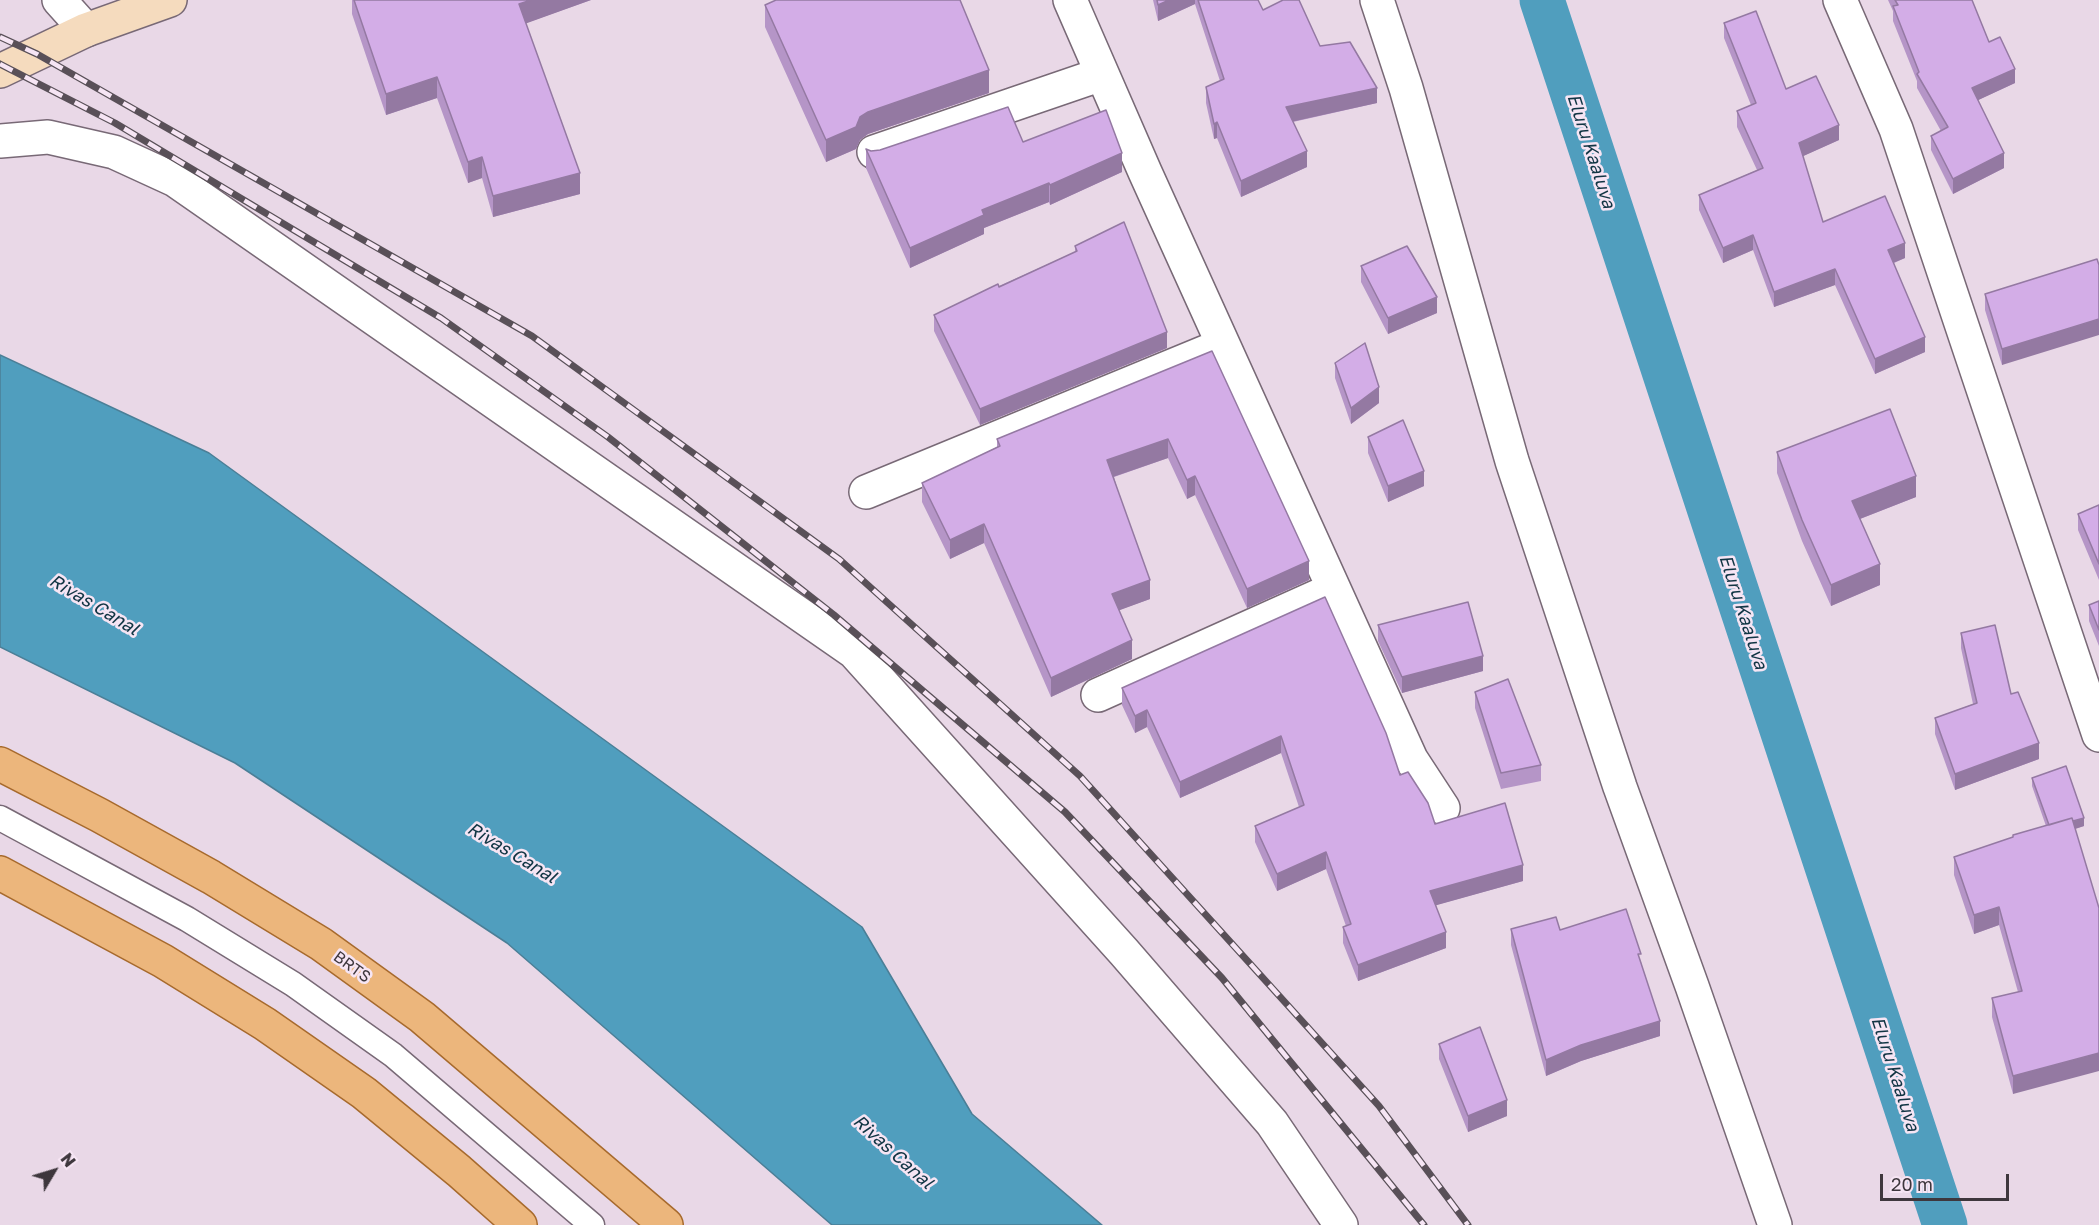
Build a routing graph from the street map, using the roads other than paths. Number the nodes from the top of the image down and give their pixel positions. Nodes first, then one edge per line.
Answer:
1 (59, 0) edge
2 (170, 0) edge
3 (1070, 0) edge
4 (1377, 0) edge
5 (1840, 0) edge
6 (86, 30) junction
7 (0, 71) edge
8 (1102, 74) junction
9 (0, 141) edge
10 (874, 152) edge
11 (1223, 345) junction
12 (866, 492) dead end
13 (1334, 589) junction
14 (1098, 695) dead end
15 (2099, 735) edge
16 (0, 764) edge
17 (1443, 808) dead end
18 (0, 818) edge
19 (0, 873) edge
20 (520, 1225) edge
21 (592, 1225) edge
22 (666, 1225) edge
23 (1341, 1225) edge
24 (1775, 1225) edge

1 - 6 street
2 - 6 street
3 - 8 street
4 - 24 street
5 - 15 street
6 - 7 street
8 - 10 street
8 - 11 street
9 - 23 street
11 - 12 street
11 - 13 street
13 - 14 street
13 - 17 street
16 - 22 main road, BRTS
18 - 21 lane
19 - 20 main road

